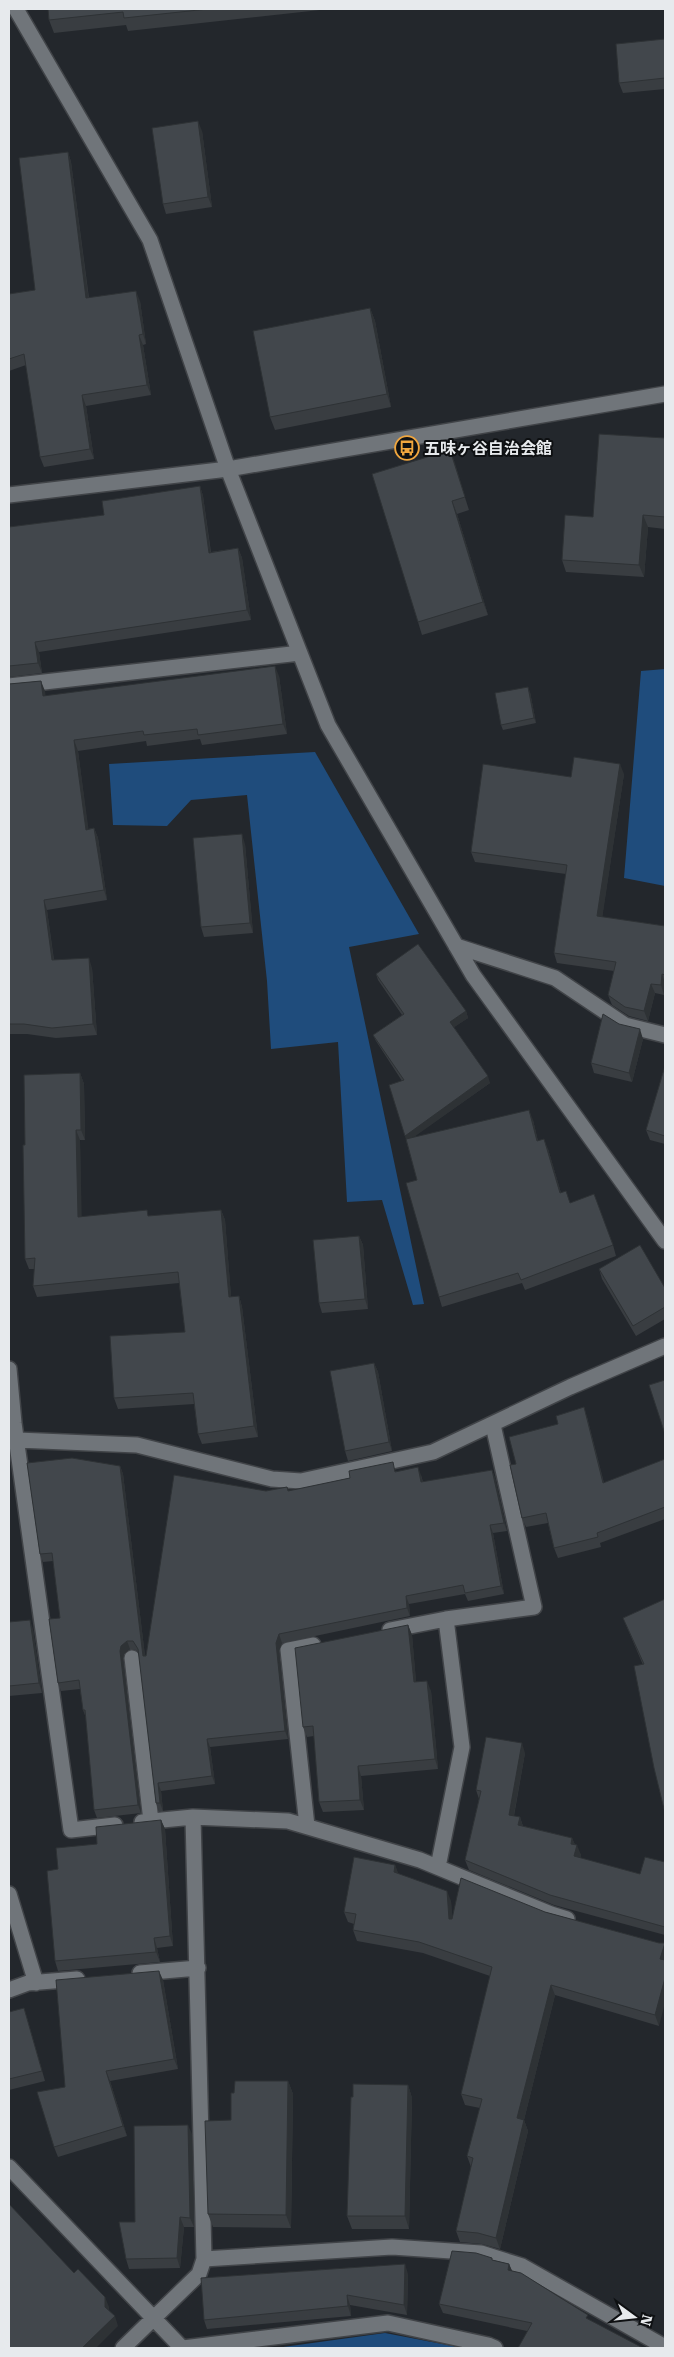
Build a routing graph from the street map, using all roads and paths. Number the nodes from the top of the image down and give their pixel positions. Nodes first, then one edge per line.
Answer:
1 (16, 9) edge
2 (665, 394) edge
3 (228, 469) junction
4 (9, 496) edge
5 (300, 653) junction
6 (9, 686) edge
7 (456, 946) junction
8 (665, 1035) edge
9 (665, 1241) edge
10 (665, 1346) edge
11 (9, 1369) edge
12 (493, 1425) junction
13 (17, 1440) junction
14 (446, 1619) junction
15 (372, 1634) edge
16 (325, 1643) edge
17 (132, 1658) edge
18 (193, 1817) junction
19 (151, 1821) junction
20 (307, 1826) junction
21 (438, 1867) junction
22 (9, 1894) edge
23 (579, 1922) edge
24 (198, 1968) junction
25 (122, 1975) edge
26 (93, 1977) edge
27 (36, 1983) junction
28 (9, 1990) edge
29 (9, 2167) edge
30 (204, 2258) junction
31 (153, 2320) junction
32 (123, 2348) edge
33 (182, 2348) edge
34 (495, 2348) edge
35 (665, 2348) edge

1 - 3 street
2 - 3 street
3 - 4 street
3 - 5 street
5 - 6 street
5 - 7 street
7 - 8 street
7 - 9 street
10 - 12 street
11 - 13 street
12 - 13 street
12 - 14 street
13 - 19 street
14 - 15 street
14 - 21 street
16 - 20 street
17 - 19 street
18 - 19 street
18 - 20 street
18 - 24 street
20 - 21 street
21 - 23 street
22 - 27 street
24 - 25 street
24 - 30 street
26 - 27 street
27 - 28 street
29 - 31 street
30 - 31 street
30 - 35 street
31 - 32 street
31 - 33 street
33 - 34 street

